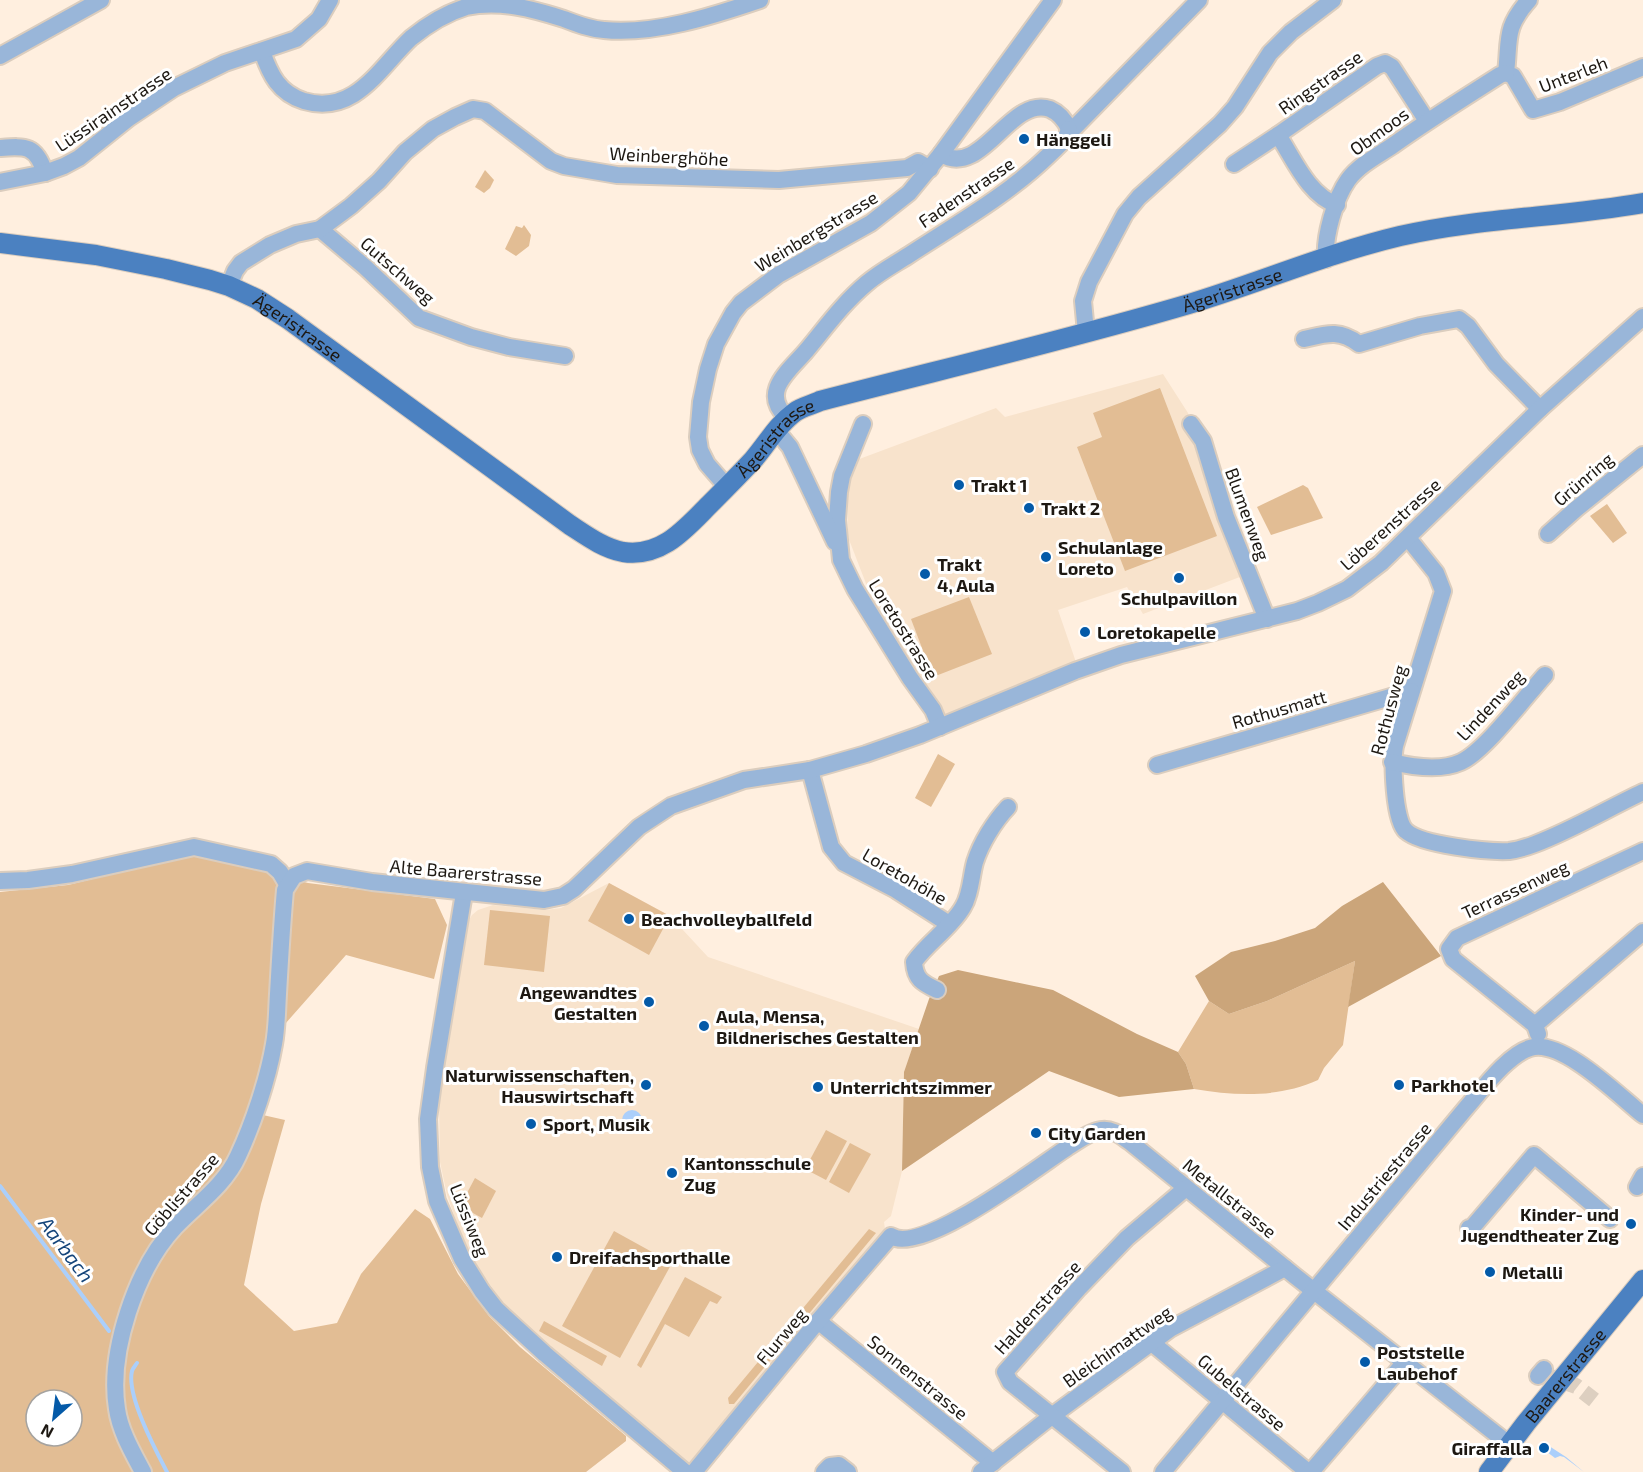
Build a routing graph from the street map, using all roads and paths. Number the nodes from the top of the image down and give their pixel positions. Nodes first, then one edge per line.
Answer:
1 (101, 0) edge
2 (330, 0) edge
3 (760, 0) edge
4 (1053, 0) edge
5 (1199, 0) edge
6 (1333, 0) edge
7 (1528, 0) edge
8 (262, 51) junction
9 (0, 56) edge
10 (1643, 67) edge
11 (1506, 73) junction
12 (1427, 121) junction
13 (1069, 129) junction
14 (1278, 135) junction
15 (0, 148) edge
16 (941, 154) junction
17 (1234, 164) dead end
18 (930, 168) junction
19 (45, 173) junction
20 (0, 182) edge
21 (1643, 203) edge
22 (1336, 205) junction
23 (320, 229) junction
24 (0, 243) edge
25 (1326, 259) junction
26 (229, 286) junction
27 (1641, 324) edge
28 (1086, 332) junction
29 (1304, 339) dead end
30 (565, 357) dead end
31 (1540, 409) junction
32 (781, 424) junction
33 (863, 424) dead end
34 (1191, 424) dead end
35 (1643, 455) edge
36 (727, 487) junction
37 (1548, 534) dead end
38 (1408, 538) junction
39 (839, 551) junction
40 (1267, 619) junction
41 (1545, 675) dead end
42 (1411, 691) junction
43 (940, 727) junction
44 (1392, 762) junction
45 (1157, 765) dead end
46 (810, 770) junction
47 (1643, 792) edge
48 (1008, 807) dead end
49 (1643, 851) edge
50 (0, 881) edge
51 (286, 884) junction
52 (464, 893) junction
53 (949, 924) junction
54 (1643, 932) edge
55 (937, 990) dead end
56 (1535, 1025) junction
57 (1541, 1047) junction
58 (1643, 1115) edge
59 (1186, 1188) junction
60 (1610, 1219) dead end
61 (1469, 1228) dead end
62 (903, 1240) joint
63 (1285, 1268) junction
64 (1643, 1280) edge
65 (1315, 1290) junction
66 (818, 1321) junction
67 (1152, 1343) junction
68 (1404, 1362) junction
69 (1222, 1401) junction
70 (1053, 1415) junction
71 (1510, 1445) junction
72 (987, 1468) edge
73 (143, 1472) edge
74 (685, 1472) edge
75 (694, 1472) edge
76 (824, 1472) edge
77 (848, 1472) edge
78 (1122, 1472) edge
79 (1163, 1472) edge
80 (1310, 1472) edge
81 (1489, 1472) edge

1 - 9 street
2 - 8 street, Lüssirainstrasse
3 - 8 street
4 - 16 street, Weinbergstrasse
5 - 13 street, Fadenstrasse
6 - 28 street
7 - 11 street
8 - 19 street, Lüssirainstrasse
10 - 11 street, Unterleh
11 - 12 street, Obmoos
12 - 14 street, Ringstrasse
12 - 22 street, Obmoos
13 - 16 street
13 - 32 street, Fadenstrasse
14 - 17 street, Ringstrasse
14 - 22 street, Ringstrasse
15 - 19 street
16 - 18 street, Weinbergstrasse
18 - 23 street, Weinberghöhe
18 - 36 street, Weinbergstrasse
19 - 20 street, Lüssirainstrasse
21 - 25 main road, Ägeristrasse
22 - 25 street, Obmoos
23 - 26 street
23 - 30 street, Gutschweg
24 - 26 main road, Ägeristrasse
25 - 28 main road, Ägeristrasse
26 - 36 main road, Ägeristrasse
27 - 31 street, Löberenstrasse
28 - 32 main road, Ägeristrasse
29 - 31 street
31 - 38 street, Löberenstrasse
32 - 36 main road, Ägeristrasse
32 - 39 street, Loretostrasse
33 - 39 street, Loretostrasse
34 - 40 street, Blumenweg
35 - 37 street, Grünring
38 - 40 street, Löberenstrasse
38 - 42 street, Rothusweg
39 - 43 street, Loretostrasse
40 - 43 street, Löberenstrasse
41 - 44 street, Lindenweg
42 - 44 street, Rothusweg
42 - 45 street, Rothusmatt
43 - 46 street, Alte Baarerstrasse
44 - 47 street, Rothusweg
46 - 52 street, Alte Baarerstrasse
46 - 53 street, Loretohöhe
48 - 53 street, Loretohöhe
49 - 56 street, Terrassenweg
50 - 51 street
51 - 52 street, Alte Baarerstrasse
51 - 73 street, Göblistrasse
52 - 74 street, Lüssiweg
53 - 55 street
54 - 56 street
56 - 57 street
57 - 58 street
57 - 65 street, Industriestrasse
59 - 62 street, Metallstrasse
59 - 63 street, Metallstrasse
59 - 70 street, Haldenstrasse
60 - 61 street
62 - 66 street, Flurweg
63 - 65 street, Metallstrasse
63 - 67 street, Bleichimattweg
64 - 71 main road, Baarerstrasse
65 - 68 street, Metallstrasse
65 - 69 street, Industriestrasse
66 - 72 street, Sonnenstrasse
66 - 75 street, Flurweg
67 - 69 street, Gubelstrasse
67 - 70 street, Bleichimattweg
68 - 71 street, Metallstrasse
68 - 80 street
69 - 79 street, Industriestrasse
69 - 80 street, Gubelstrasse
70 - 72 street, Bleichimattweg
70 - 78 street, Haldenstrasse
71 - 81 main road, Baarerstrasse
76 - 77 street

